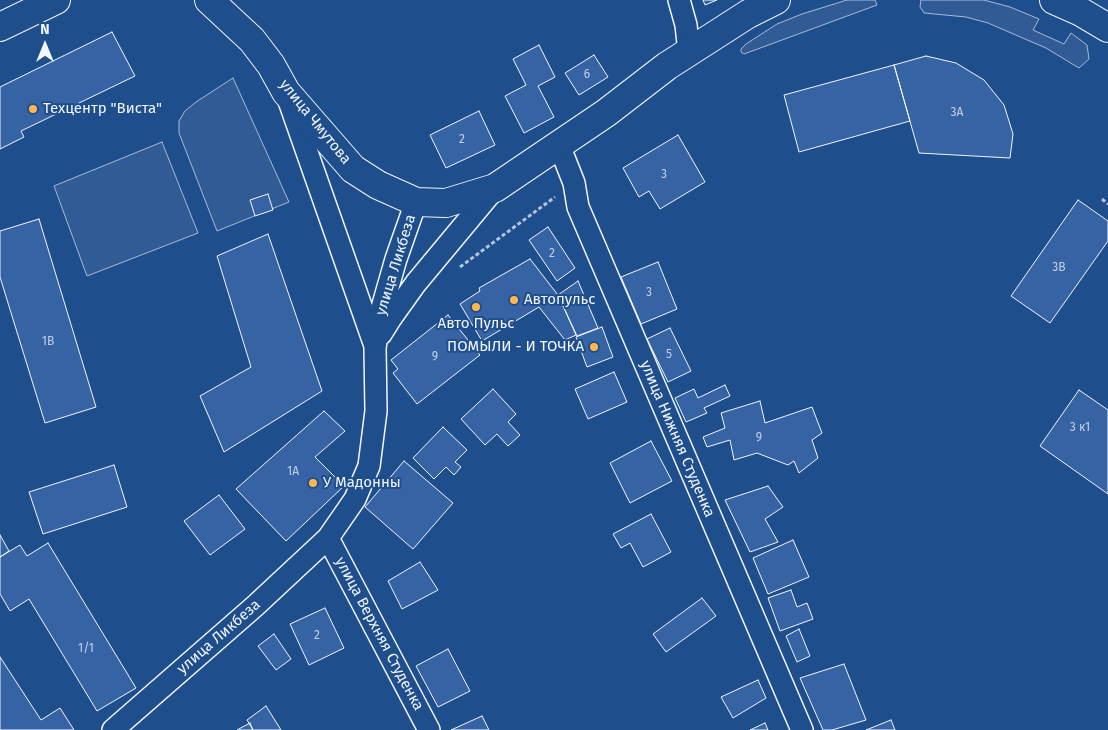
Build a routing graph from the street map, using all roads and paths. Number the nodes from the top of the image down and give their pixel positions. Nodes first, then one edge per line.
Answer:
1 (56, 0) edge
2 (209, 0) edge
3 (679, 0) edge
4 (776, 0) edge
5 (1054, 0) edge
6 (0, 27) edge
7 (1108, 28) edge
8 (689, 53) junction
9 (286, 92) junction
10 (559, 145) junction
11 (495, 188) junction
12 (560, 194) dead end
13 (1102, 199) dead end
14 (416, 202) junction
15 (1108, 204) edge
16 (453, 272) dead end
17 (376, 348) junction
18 (328, 538) junction
19 (113, 730) edge
20 (429, 730) edge
21 (802, 730) edge

1 - 6 main road
2 - 9 main road, улица Чмутова
3 - 8 street
4 - 8 main road, улица Ликбеза
5 - 7 main road
8 - 10 main road, улица Ликбеза
9 - 14 main road, улица Чмутова
9 - 17 street
10 - 11 main road, улица Ликбеза
10 - 21 street, улица Нижняя Cтуденкa
11 - 14 main road, улица Ликбеза
11 - 17 street
12 - 16 path
13 - 15 path
14 - 17 street, улица Ликбеза
17 - 18 street, улица Ликбеза
18 - 19 street, улица Ликбеза
18 - 20 street, улица Верхняя Студенка

